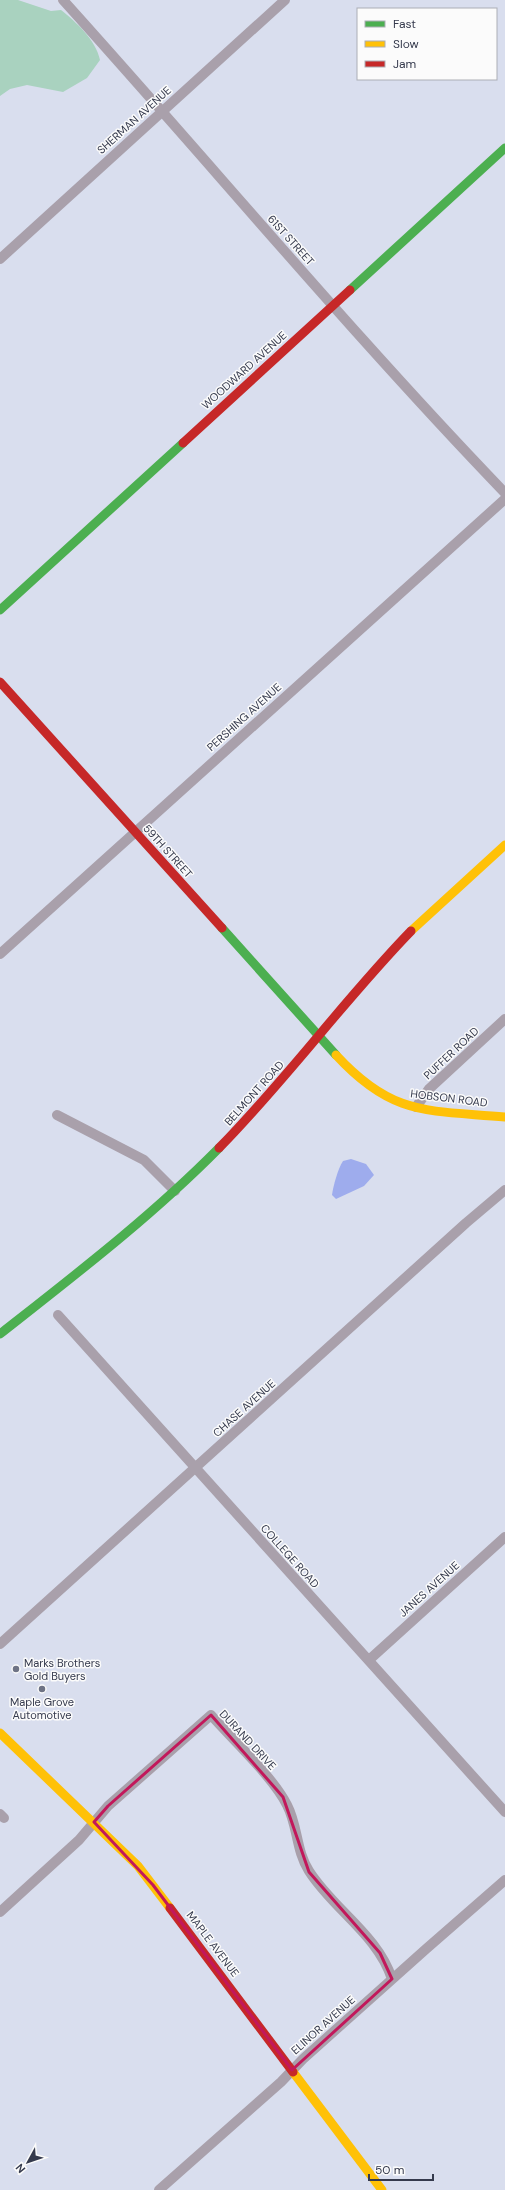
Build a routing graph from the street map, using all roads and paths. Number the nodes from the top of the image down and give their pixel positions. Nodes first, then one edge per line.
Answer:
1 (63, 0) edge
2 (285, 0) edge
3 (163, 111) junction
4 (505, 148) edge
5 (0, 259) edge
6 (333, 305) junction
7 (505, 493) edge
8 (505, 499) edge
9 (0, 610) edge
10 (0, 682) edge
11 (135, 833) junction
12 (505, 846) edge
13 (0, 954) edge
14 (505, 1019) edge
15 (319, 1036) junction
16 (416, 1107) junction
17 (58, 1116) dead end
18 (505, 1117) edge
19 (505, 1190) edge
20 (175, 1191) junction
21 (58, 1315) dead end
22 (0, 1334) edge
23 (196, 1469) junction
24 (505, 1537) edge
25 (0, 1644) edge
26 (369, 1660) junction
27 (0, 1733) edge
28 (505, 1812) edge
29 (94, 1822) junction
30 (505, 1880) edge
31 (0, 1912) edge
32 (392, 1979) junction
33 (292, 2070) junction
34 (159, 2190) edge
35 (382, 2190) edge

1 - 3 street, 61ST STREET
2 - 3 street, SHERMAN AVENUE
3 - 5 street, SHERMAN AVENUE
3 - 6 street, 61ST STREET
4 - 6 street, WOODWARD AVENUE
6 - 7 street, 61ST STREET
6 - 9 street, WOODWARD AVENUE
8 - 11 street, PERSHING AVENUE
10 - 11 street, 59TH STREET
11 - 13 street, PERSHING AVENUE
11 - 15 street, 59TH STREET
12 - 15 street, BELMONT ROAD
14 - 16 street, PUFFER ROAD
15 - 16 street, HOBSON ROAD
15 - 20 street, BELMONT ROAD
16 - 18 street, HOBSON ROAD
17 - 20 street
19 - 23 street, CHASE AVENUE
20 - 22 street, BELMONT ROAD
21 - 23 street, COLLEGE ROAD
23 - 25 street, CHASE AVENUE
23 - 26 street, COLLEGE ROAD
24 - 26 street, JANES AVENUE
26 - 28 street, COLLEGE ROAD
27 - 29 street, MAPLE AVENUE
29 - 31 street, DURAND DRIVE
29 - 32 street, DURAND DRIVE
29 - 33 street, MAPLE AVENUE
30 - 32 street, ELINOR AVENUE
32 - 33 street, ELINOR AVENUE
33 - 34 street, ELINOR AVENUE
33 - 35 street, MAPLE AVENUE

